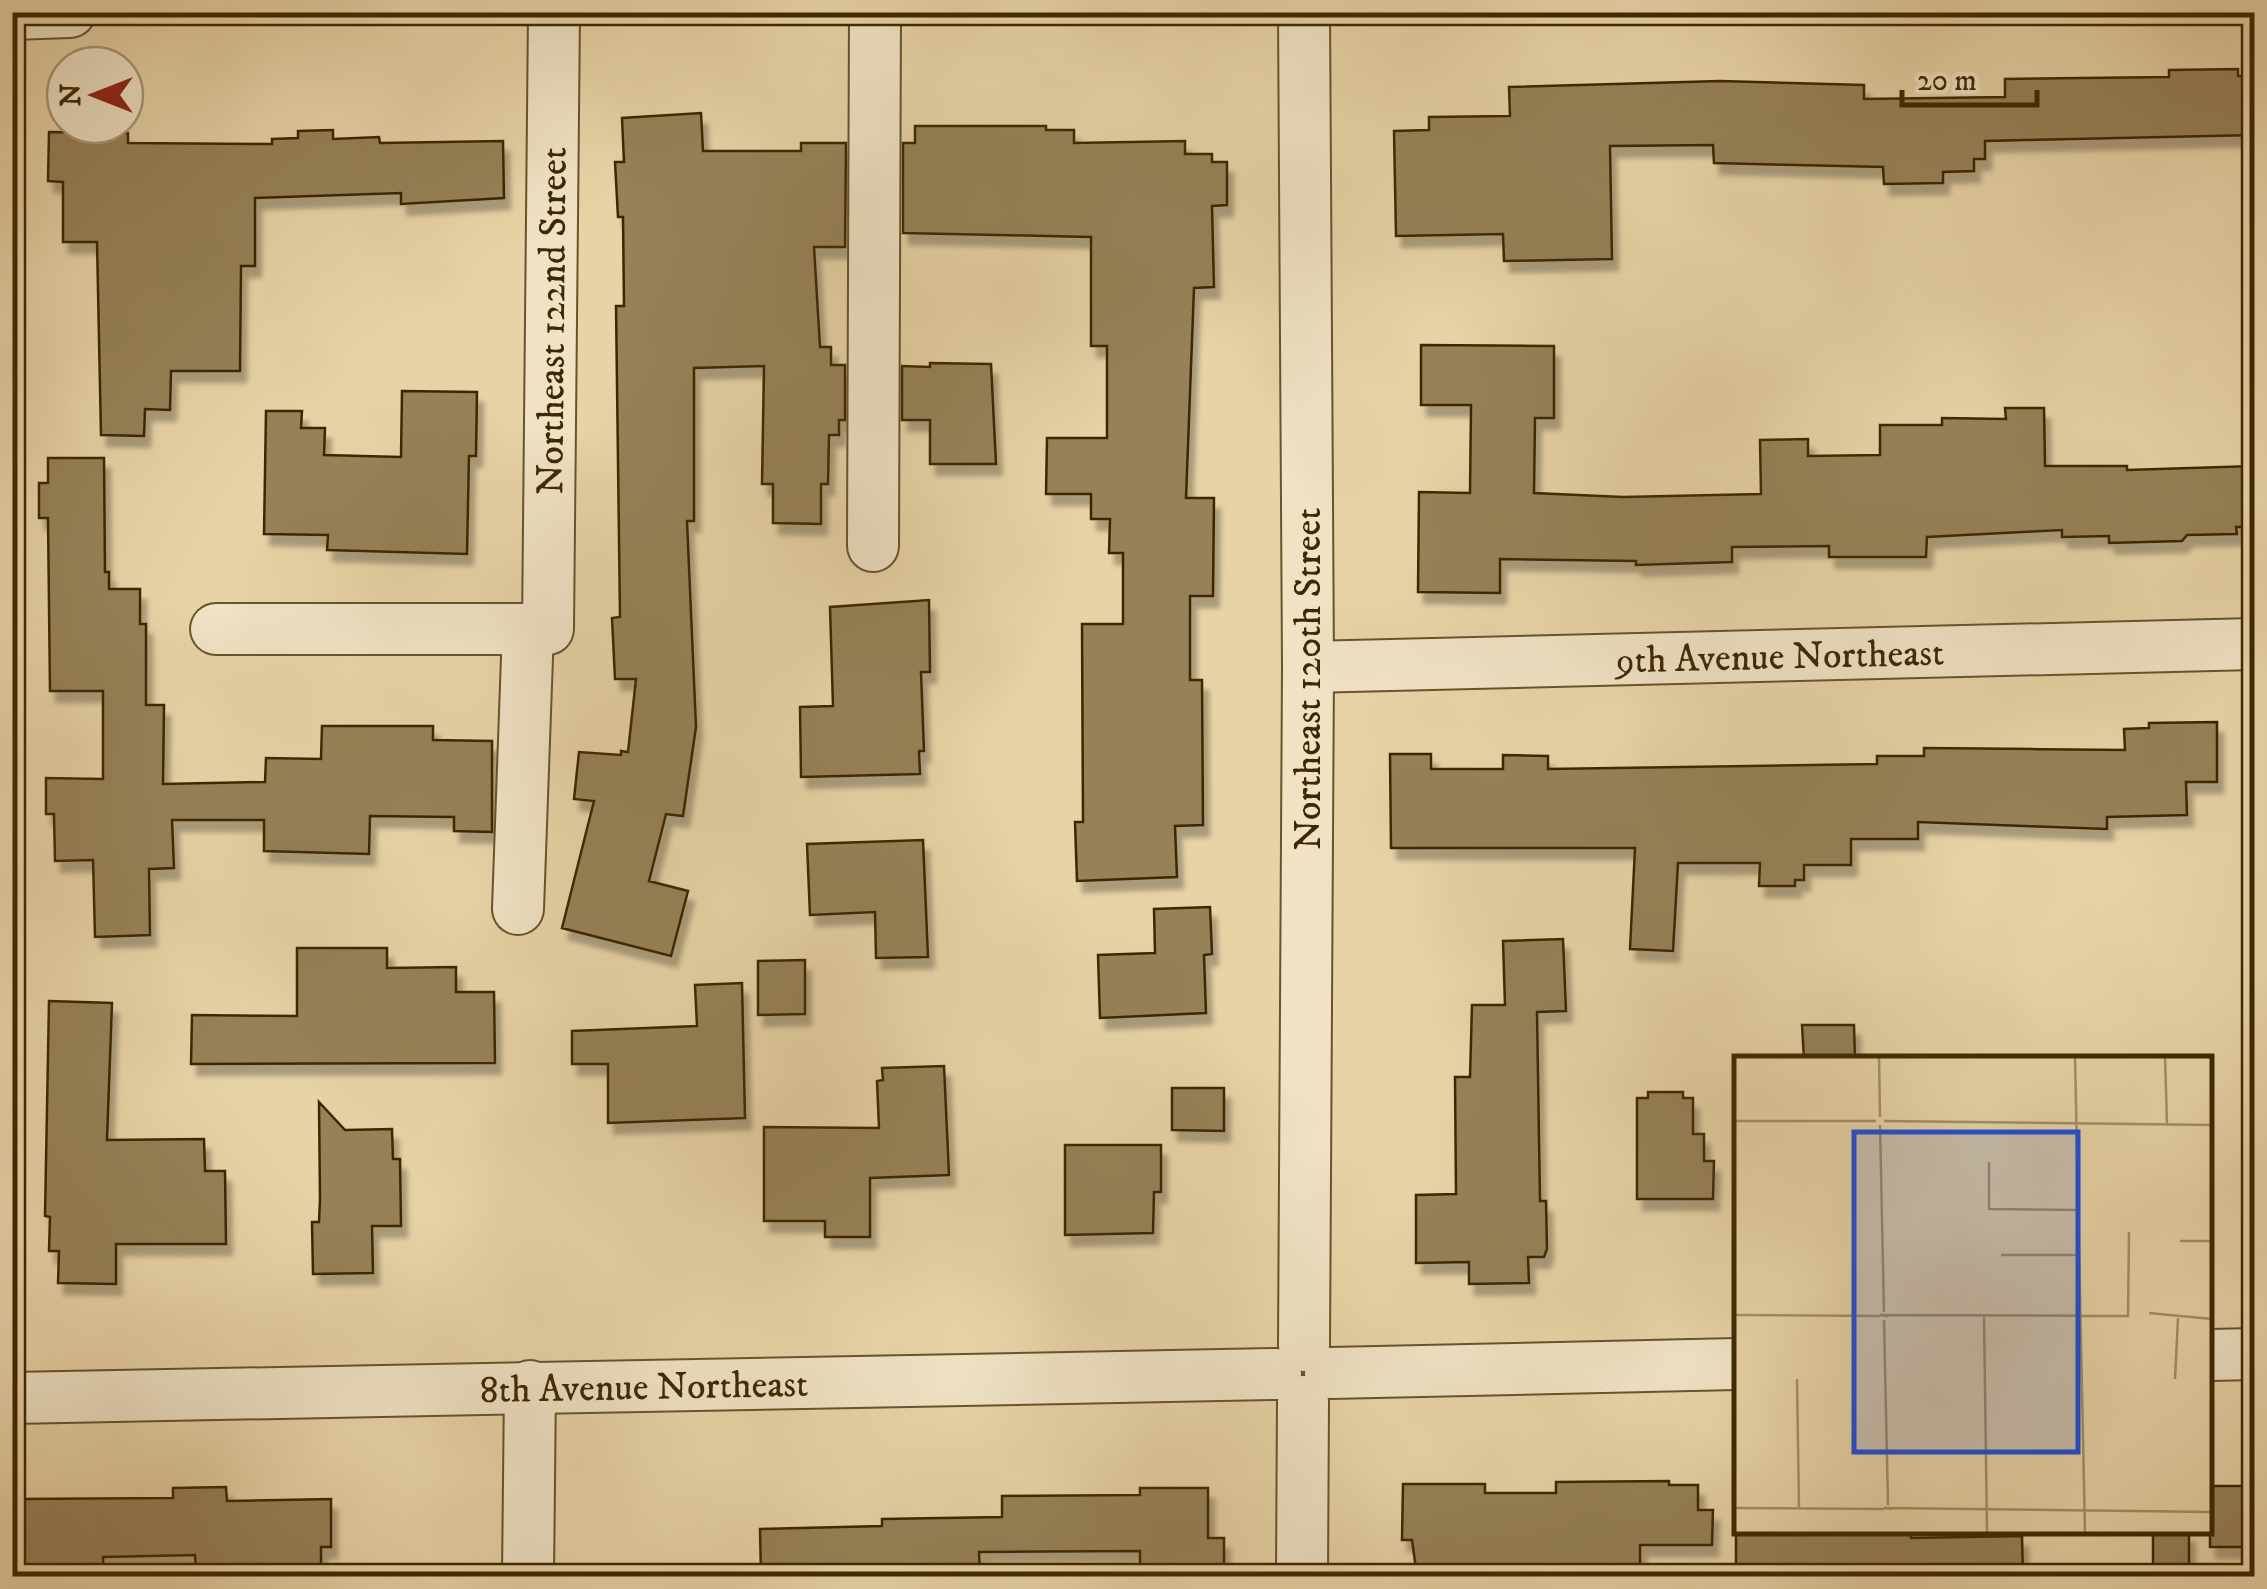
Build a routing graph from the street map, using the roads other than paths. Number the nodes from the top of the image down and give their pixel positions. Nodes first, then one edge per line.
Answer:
1 (70, 12) edge
2 (554, 12) edge
3 (875, 12) edge
4 (1304, 12) edge
5 (12, 14) edge
6 (873, 546) dead end
7 (216, 630) dead end
8 (538, 630) junction
9 (2254, 644) edge
10 (1308, 667) junction
11 (518, 909) dead end
12 (2254, 1354) edge
13 (2212, 1355) edge
14 (1734, 1364) edge
15 (1303, 1373) junction
16 (530, 1386) junction
17 (12, 1398) edge
18 (528, 1576) edge
19 (1302, 1576) edge

1 - 5 street
2 - 8 street, Northeast 122nd Street
3 - 6 street
4 - 10 street, Northeast 120th Street
7 - 8 street
8 - 11 street, Northeast 122nd Street
9 - 10 street, 9th Avenue Northeast
10 - 15 street, Northeast 120th Street
12 - 13 street
14 - 15 street, 8th Avenue Northeast
15 - 16 street, 8th Avenue Northeast
15 - 19 street, Northeast 120th Street
16 - 17 street, 8th Avenue Northeast
16 - 18 street

